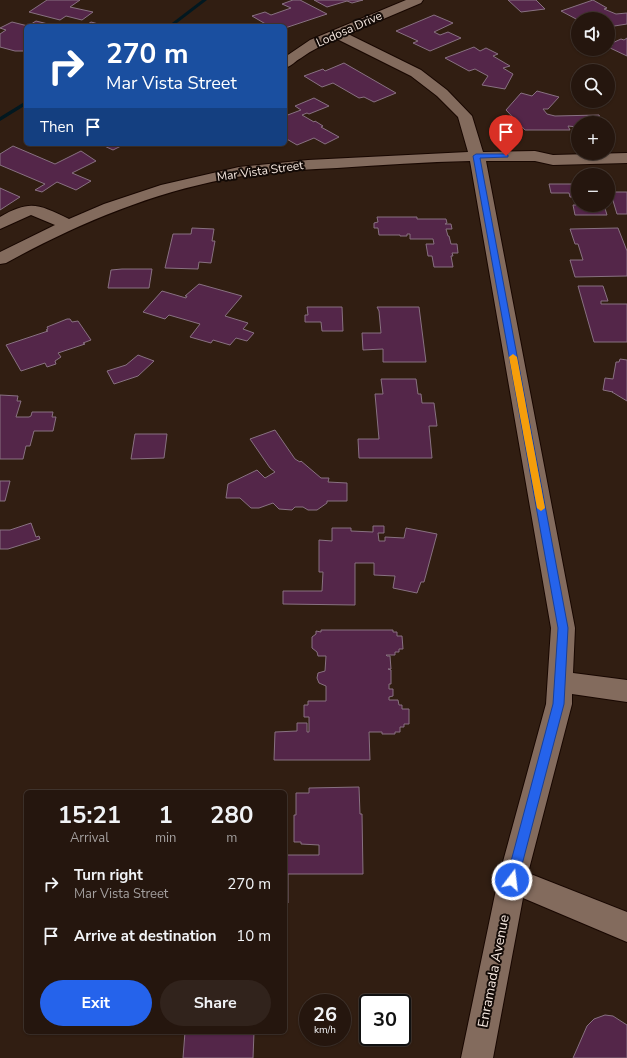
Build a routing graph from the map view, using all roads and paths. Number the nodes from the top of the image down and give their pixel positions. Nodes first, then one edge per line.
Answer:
1 (417, 0) edge
2 (338, 34) junction
3 (287, 62) edge
4 (615, 150) edge
5 (627, 150) edge
6 (571, 151) edge
7 (476, 156) junction
8 (535, 156) junction
9 (627, 158) edge
10 (0, 224) edge
11 (69, 225) junction
12 (3, 254) edge
13 (560, 681) junction
14 (627, 691) edge
15 (512, 880) junction
16 (627, 927) edge
17 (477, 1058) edge

1 - 2 street, Lodosa Drive
2 - 3 street, Lodosa Drive
2 - 7 street, Enramada Avenue
4 - 5 street
6 - 8 street, Mar Vista Street
7 - 8 street, Mar Vista Street
7 - 11 street, Mar Vista Street
7 - 13 street, Enramada Avenue
8 - 9 street, Mar Vista Street
10 - 11 street
11 - 12 street, Mar Vista Street
13 - 14 street
13 - 15 street, Enramada Avenue
15 - 16 street
15 - 17 street, Enramada Avenue

